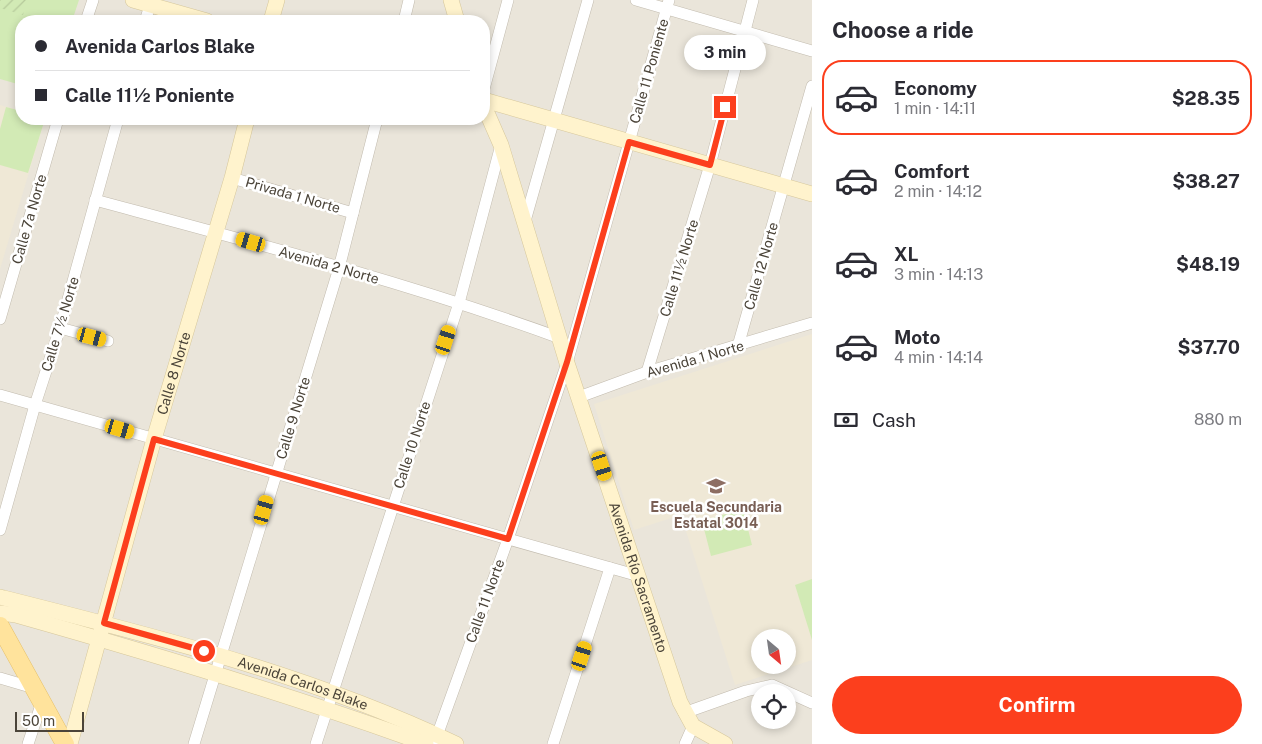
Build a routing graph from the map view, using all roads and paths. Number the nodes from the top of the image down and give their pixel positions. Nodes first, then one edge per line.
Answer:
1 (92, 0) edge
2 (133, 0) edge
3 (277, 0) edge
4 (409, 0) edge
5 (451, 0) edge
6 (508, 0) edge
7 (588, 0) edge
8 (636, 0) edge
9 (753, 0) edge
10 (151, 2) edge
11 (668, 4) edge
12 (88, 15) edge
13 (147, 15) edge
14 (189, 15) edge
15 (273, 15) edge
16 (405, 15) edge
17 (455, 15) edge
18 (744, 30) junction
19 (812, 51) edge
20 (490, 67) edge
21 (812, 86) edge
22 (490, 102) edge
23 (490, 120) edge
24 (552, 120) junction
25 (56, 125) edge
26 (116, 125) edge
27 (245, 125) edge
28 (375, 125) edge
29 (629, 142) junction
30 (501, 145) junction
31 (710, 165) junction
32 (232, 178) junction
33 (784, 186) junction
34 (812, 194) edge
35 (95, 200) junction
36 (353, 213) junction
37 (524, 221) junction
38 (216, 232) junction
39 (339, 268) junction
40 (459, 303) junction
41 (0, 320) edge
42 (812, 323) edge
43 (60, 328) junction
44 (560, 338) junction
45 (108, 341) dead end
46 (738, 346) junction
47 (567, 362) junction
48 (647, 372) junction
49 (0, 395) edge
50 (579, 397) junction
51 (35, 405) junction
52 (154, 439) junction
53 (275, 473) junction
54 (392, 506) junction
55 (0, 530) edge
56 (508, 539) junction
57 (610, 568) junction
58 (639, 576) junction
59 (0, 597) edge
60 (0, 613) edge
61 (104, 623) junction
62 (0, 626) edge
63 (99, 639) junction
64 (221, 655) junction
65 (216, 672) junction
66 (0, 678) edge
67 (332, 691) junction
68 (38, 695) junction
69 (812, 703) edge
70 (327, 708) junction
71 (684, 713) junction
72 (693, 726) junction
73 (433, 741) edge
74 (28, 744) edge
75 (65, 744) edge
76 (70, 744) edge
77 (194, 744) edge
78 (316, 744) edge
79 (456, 744) edge
80 (553, 744) edge
81 (685, 744) edge
82 (725, 744) edge

1 - 12 street
2 - 10 street
3 - 15 street
4 - 16 street
5 - 17 street
6 - 20 street
7 - 24 street
8 - 11 street
9 - 18 street, Calle 11½ Norte
10 - 13 street
10 - 14 street
11 - 18 street
11 - 29 street, Calle 11 Poniente
18 - 19 street
18 - 31 street, Calle 11½ Norte
21 - 33 street, Calle 12 Norte
22 - 24 street
23 - 30 street, Avenida Río Sacramento
24 - 29 street
24 - 37 street
25 - 41 street, Calle 7a Norte
26 - 35 street, Calle 7½ Norte
27 - 32 street, Calle 8 Norte
28 - 36 street, Calle 9 Norte
29 - 31 street
29 - 47 street, Calle 11 Norte
30 - 37 street, Avenida Río Sacramento
30 - 40 street, Calle 10 Norte
31 - 33 street
31 - 48 street, Calle 11½ Norte
32 - 36 street, Privada 1 Norte
32 - 38 street, Calle 8 Norte
33 - 34 street
33 - 46 street, Calle 12 Norte
35 - 38 street, Avenida 2 Norte
35 - 43 street, Calle 7½ Norte
36 - 39 street, Calle 9 Norte
37 - 44 street, Avenida Río Sacramento
38 - 39 street, Avenida 2 Norte
38 - 52 street, Calle 8 Norte
39 - 40 street, Avenida 2 Norte
39 - 53 street, Calle 9 Norte
40 - 44 street, Avenida 2 Norte
40 - 54 street, Calle 10 Norte
42 - 46 street, Avenida 1 Norte
43 - 45 street
43 - 51 street, Calle 7½ Norte
44 - 47 street, Avenida Río Sacramento
46 - 48 street, Avenida 1 Norte
47 - 50 street, Avenida Río Sacramento
47 - 56 street, Calle 11 Norte
48 - 50 street, Avenida 1 Norte
49 - 51 street
50 - 58 street, Avenida Río Sacramento
51 - 52 street
51 - 55 street, Calle 7½ Norte
52 - 53 street
52 - 61 street, Calle 8 Norte
53 - 54 street
53 - 64 street, Calle 9 Norte
54 - 56 street
54 - 67 street, Calle 10 Norte
56 - 57 street
56 - 73 street, Calle 11 Norte
57 - 58 street
57 - 80 street
58 - 71 street, Avenida Río Sacramento
59 - 61 street, Avenida Carlos Blake
60 - 63 street, Avenida Carlos Blake
61 - 63 street, Calle 8 Norte
61 - 64 street, Avenida Carlos Blake
62 - 68 main road
63 - 65 street, Avenida Carlos Blake
63 - 76 street, Calle 8 Norte
64 - 65 street, Calle 9 Norte
64 - 67 street, Avenida Carlos Blake
65 - 70 street, Avenida Carlos Blake
65 - 77 street, Calle 9 Norte
66 - 68 street
67 - 70 street, Calle 10 Norte
67 - 73 street, Avenida Carlos Blake
68 - 74 street
68 - 75 main road
69 - 71 street
70 - 73 street, Avenida Carlos Blake
70 - 78 street, Calle 10 Norte
71 - 72 street, Avenida Río Sacramento
72 - 81 street
72 - 82 street, Avenida Río Sacramento
73 - 79 street, Avenida Carlos Blake

